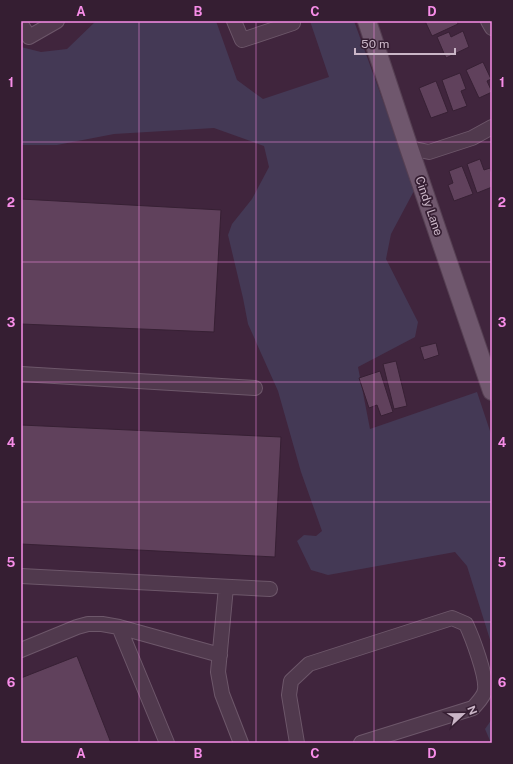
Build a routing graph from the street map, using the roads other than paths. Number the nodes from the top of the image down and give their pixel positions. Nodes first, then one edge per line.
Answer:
1 (57, 21) edge
2 (234, 21) edge
3 (367, 21) edge
4 (488, 21) edge
5 (293, 23) dead end
6 (21, 24) edge
7 (492, 28) edge
8 (492, 127) edge
9 (409, 148) junction
10 (21, 374) edge
11 (255, 388) dead end
12 (492, 391) edge
13 (21, 576) edge
14 (226, 587) junction
15 (270, 589) dead end
16 (120, 627) junction
17 (21, 650) edge
18 (220, 654) junction
19 (167, 743) edge
20 (241, 743) edge
21 (297, 743) edge
22 (361, 743) edge

1 - 6 street
2 - 5 street
3 - 9 main road, Cindy Lane
4 - 7 street
8 - 9 street
9 - 12 main road, Cindy Lane
10 - 11 street
13 - 14 street
14 - 15 street
14 - 18 street
16 - 17 street
16 - 18 street
16 - 19 street
18 - 20 street
21 - 22 street

